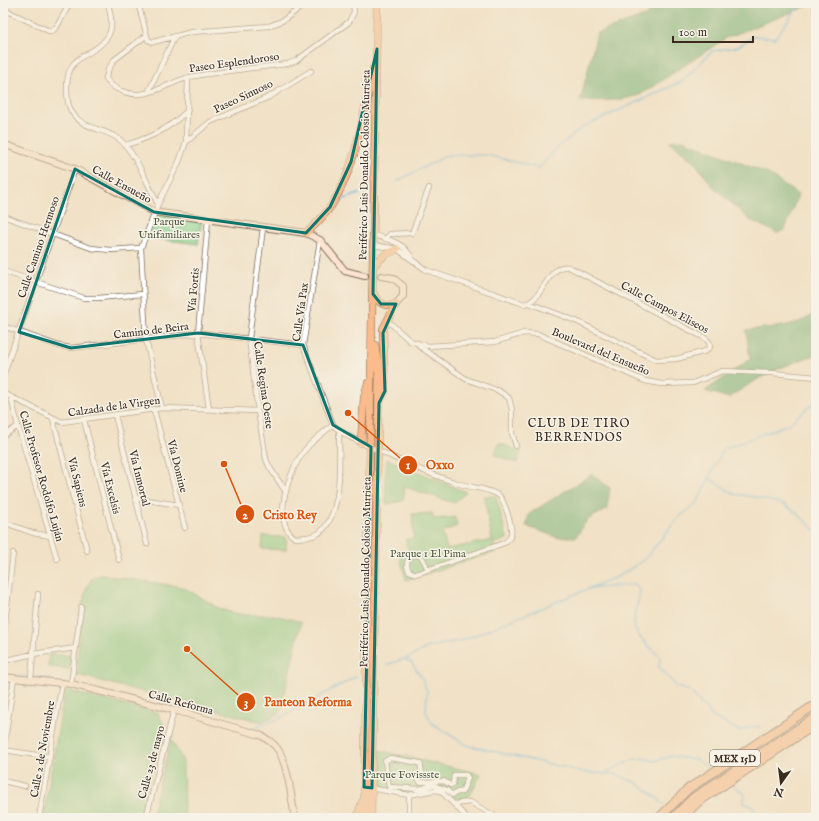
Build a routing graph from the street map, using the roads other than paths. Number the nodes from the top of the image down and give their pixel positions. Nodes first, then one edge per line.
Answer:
1 (70, 3) edge
2 (108, 3) edge
3 (138, 3) edge
4 (307, 3) edge
5 (353, 3) edge
6 (377, 3) edge
7 (3, 9) edge
8 (147, 35) junction
9 (175, 36) junction
10 (377, 50) junction
11 (311, 71) dead end
12 (188, 78) junction
13 (148, 93) junction
14 (188, 110) junction
15 (186, 142) junction
16 (3, 144) edge
17 (126, 145) junction
18 (75, 169) junction
19 (429, 188) dead end
20 (158, 204) junction
21 (154, 212) junction
22 (3, 216) edge
23 (208, 220) junction
24 (263, 228) junction
25 (53, 233) junction
26 (306, 233) junction
27 (374, 235) junction
28 (385, 239) junction
29 (320, 240) junction
30 (374, 245) junction
31 (141, 248) junction
32 (402, 250) junction
33 (373, 266) junction
34 (3, 270) edge
35 (365, 276) dead end
36 (381, 276) dead end
37 (36, 282) junction
38 (143, 294) junction
39 (373, 294) junction
40 (529, 303) junction
41 (396, 304) junction
42 (387, 320) junction
43 (3, 326) edge
44 (373, 328) junction
45 (19, 332) junction
46 (198, 333) junction
47 (248, 338) junction
48 (146, 340) junction
49 (416, 344) junction
50 (303, 345) junction
51 (3, 376) edge
52 (370, 376) junction
53 (379, 376) junction
54 (816, 377) edge
55 (3, 393) edge
56 (12, 397) junction
57 (379, 403) junction
58 (162, 408) junction
59 (209, 409) junction
60 (154, 410) junction
61 (258, 411) junction
62 (116, 415) junction
63 (53, 419) junction
64 (84, 420) junction
65 (333, 425) junction
66 (18, 426) junction
67 (339, 430) junction
68 (3, 436) edge
69 (361, 443) junction
70 (516, 446) dead end
71 (371, 447) junction
72 (378, 451) junction
73 (286, 492) junction
74 (135, 498) junction
75 (179, 505) junction
76 (3, 522) edge
77 (185, 528) dead end
78 (50, 536) junction
79 (147, 544) dead end
80 (87, 551) dead end
81 (13, 553) dead end
82 (57, 559) dead end
83 (119, 560) dead end
84 (428, 570) junction
85 (38, 594) dead end
86 (81, 607) dead end
87 (3, 641) edge
88 (76, 648) junction
89 (33, 654) junction
90 (3, 661) edge
91 (3, 677) edge
92 (14, 678) junction
93 (31, 679) junction
94 (62, 683) junction
95 (71, 684) junction
96 (816, 704) edge
97 (174, 710) junction
98 (816, 710) edge
99 (816, 717) edge
100 (816, 724) edge
101 (5, 725) edge
102 (3, 752) edge
103 (50, 757) junction
104 (3, 781) edge
105 (25, 786) dead end
106 (367, 790) junction
107 (462, 792) junction
108 (409, 795) junction
109 (457, 803) junction
110 (492, 815) dead end
111 (39, 818) edge
112 (146, 818) edge
113 (296, 818) edge
114 (357, 818) edge
115 (364, 818) edge
116 (371, 818) edge
117 (409, 818) edge
118 (467, 818) edge
119 (659, 818) edge
120 (664, 818) edge
121 (673, 818) edge
122 (682, 818) edge

1 - 7 street
2 - 17 street
3 - 8 street
4 - 9 street
5 - 12 street, Paseo Esplendoroso
6 - 10 main road, Periférico Luis Donaldo Colosio Murrieta
8 - 9 street
8 - 13 street, Paseo Esplendoroso
9 - 13 street
10 - 26 main road
10 - 27 main road, Periférico Luis Donaldo Colosio Murrieta
11 - 15 street, Paseo Sinuoso
12 - 13 street, Paseo Esplendoroso
12 - 14 street
14 - 15 street
14 - 17 street
15 - 20 street
16 - 18 street, Calle Ensueño
17 - 20 street
18 - 21 street, Calle Ensueño
18 - 25 street, Calle Camino Hermoso
19 - 28 street
20 - 21 street
21 - 23 street, Calle Ensueño
21 - 31 street
22 - 25 street
23 - 24 street, Calle Ensueño
23 - 46 street, Vía Fortis
24 - 26 street, Calle Ensueño
24 - 47 street, Calle Regina Oeste
25 - 31 street
25 - 37 street, Calle Camino Hermoso
26 - 29 street, Calle Ensueño
27 - 28 street
27 - 30 main road, Periférico Luis Donaldo Colosio Murrieta
28 - 32 street
29 - 35 street
29 - 50 street, Calle Vía Pax
30 - 32 street
30 - 33 main road, Periférico Luis Donaldo Colosio Murrieta
31 - 38 street
32 - 33 main road
32 - 40 street, Calle Campos Eliseos
33 - 39 main road, Periférico Luis Donaldo Colosio Murrieta
34 - 37 street
36 - 41 street
37 - 38 street
37 - 45 street, Calle Camino Hermoso
38 - 48 street
39 - 41 main road
39 - 44 main road, Periférico Luis Donaldo Colosio Murrieta
40 - 40 street, Calle Campos Eliseos
41 - 42 main road
42 - 49 street
42 - 57 main road
43 - 45 street, Camino de Beira
44 - 52 main road, Periférico Luis Donaldo Colosio Murrieta
44 - 53 main road, Periférico Luis Donaldo Colosio Murrieta
45 - 48 street, Camino de Beira
45 - 51 street, Calle Camino Hermoso
46 - 47 street, Camino de Beira
46 - 48 street, Camino de Beira
46 - 59 street, Vía Fortis
47 - 50 street, Camino de Beira
47 - 61 street, Calle Regina Oeste
48 - 58 street
49 - 54 street, Boulevard del Ensueño
49 - 70 street
50 - 65 street, Calle Vía Pax
52 - 53 main road
52 - 69 main road
52 - 71 main road, Periférico Luis Donaldo Colosio Murrieta
53 - 57 main road, Periférico Luis Donaldo Colosio Murrieta
55 - 56 street, Calzada de la Virgen
56 - 63 street, Calzada de la Virgen
56 - 66 street, Calle Profesor Rodolfo Luján
57 - 72 main road, Periférico Luis Donaldo Colosio Murrieta
58 - 59 street, Calzada de la Virgen
58 - 60 street, Calzada de la Virgen
59 - 61 street, Calzada de la Virgen
60 - 62 street, Calzada de la Virgen
60 - 75 street, Vía Domine
61 - 73 street, Calle Regina Oeste
62 - 64 street, Calzada de la Virgen
62 - 74 street, Vía Inmortal
63 - 64 street, Calzada de la Virgen
63 - 80 street, Vía Sapiens
64 - 83 street, Vía Excelsis
65 - 67 street, Calle Vía Pax
65 - 73 street
66 - 68 street
66 - 78 street, Calle Profesor Rodolfo Luján
67 - 69 street, Calle Vía Pax
67 - 73 street
69 - 71 street, Calle Vía Pax
71 - 72 street, Calle Vía Pax
71 - 106 main road, Periférico Luis Donaldo Colosio Murrieta
72 - 84 street, Calle Vía Pax
72 - 106 main road, Periférico Luis Donaldo Colosio Murrieta
74 - 75 street
74 - 79 street, Vía Inmortal
75 - 77 street, Vía Domine
76 - 78 street
78 - 82 street, Calle Profesor Rodolfo Luján
81 - 87 street
84 - 84 street
85 - 89 street
86 - 88 street
88 - 89 street
88 - 95 street
89 - 90 street
89 - 93 street
91 - 92 street, Calle Reforma
92 - 93 street, Calle Reforma
92 - 101 street
93 - 94 street, Calle Reforma
94 - 95 street, Calle Reforma
94 - 103 street, Calle 2 de Noviembre
95 - 97 street, Calle Reforma
96 - 119 highway, MEX 15D
97 - 112 street, Calle 23 de mayo
97 - 113 street, Calle Reforma
98 - 120 highway, MEX 15D
99 - 121 highway, MEX 15D
100 - 122 highway, MEX 15D
101 - 102 street
102 - 103 street
103 - 111 street, Calle 2 de Noviembre
104 - 105 street
106 - 108 street
106 - 114 main road
106 - 115 main road, Periférico Luis Donaldo Colosio Murrieta
106 - 116 main road, Periférico Luis Donaldo Colosio Murrieta
107 - 107 street
107 - 109 street
108 - 109 street
108 - 117 street
109 - 110 street
109 - 118 street

